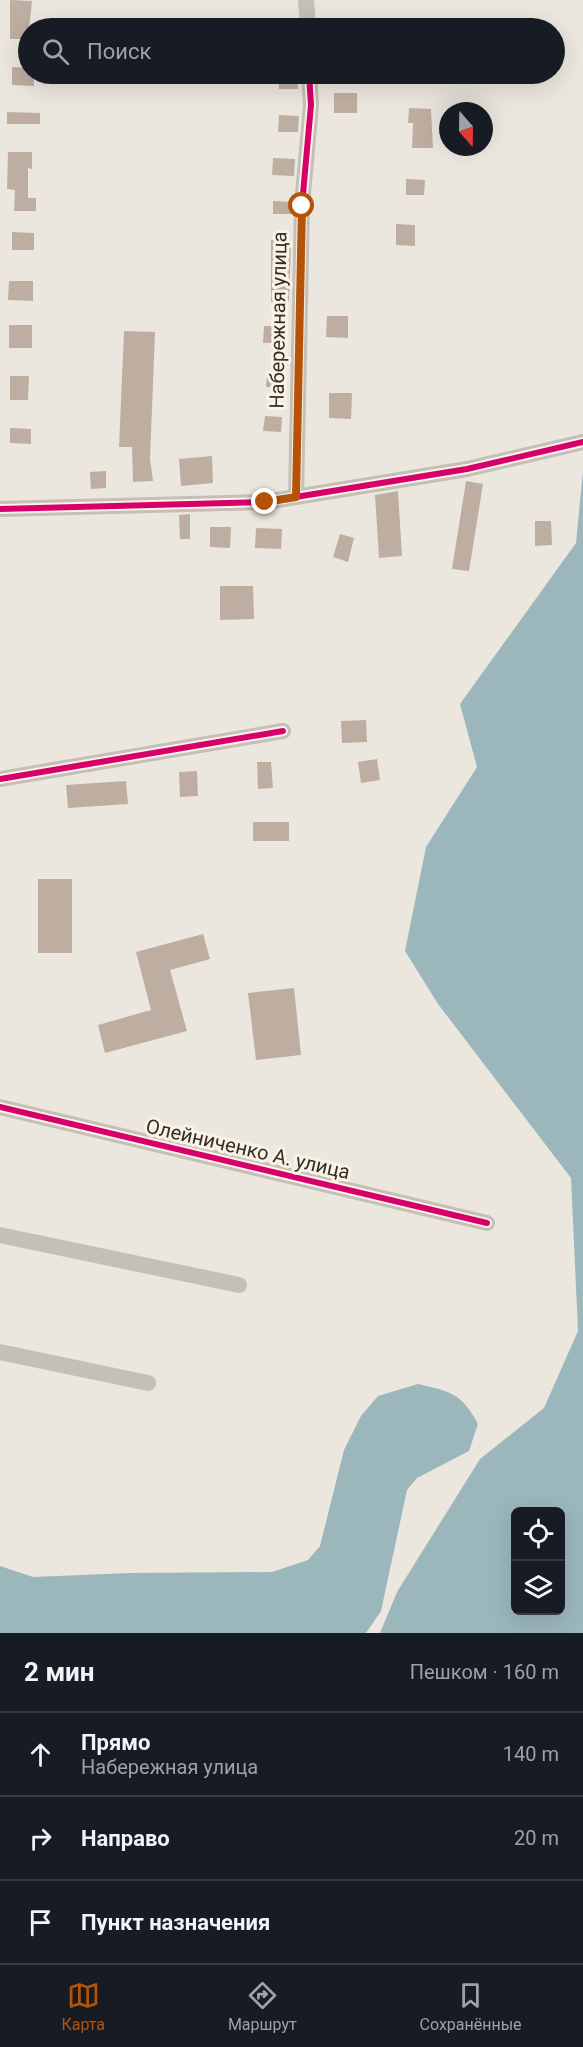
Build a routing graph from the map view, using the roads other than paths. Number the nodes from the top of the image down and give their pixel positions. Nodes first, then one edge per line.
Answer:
1 (306, 0) edge
2 (307, 18) edge
3 (310, 84) edge
4 (583, 442) edge
5 (296, 497) junction
6 (0, 509) edge
7 (284, 731) dead end
8 (0, 779) edge
9 (0, 1107) edge
10 (488, 1223) dead end
11 (0, 1235) edge
12 (239, 1285) dead end
13 (0, 1352) edge
14 (148, 1383) dead end

1 - 2 street
3 - 5 street, Набережная улица
4 - 5 street
5 - 6 street
7 - 8 street
9 - 10 street, Олейниченко А. улица
11 - 12 street
13 - 14 street

